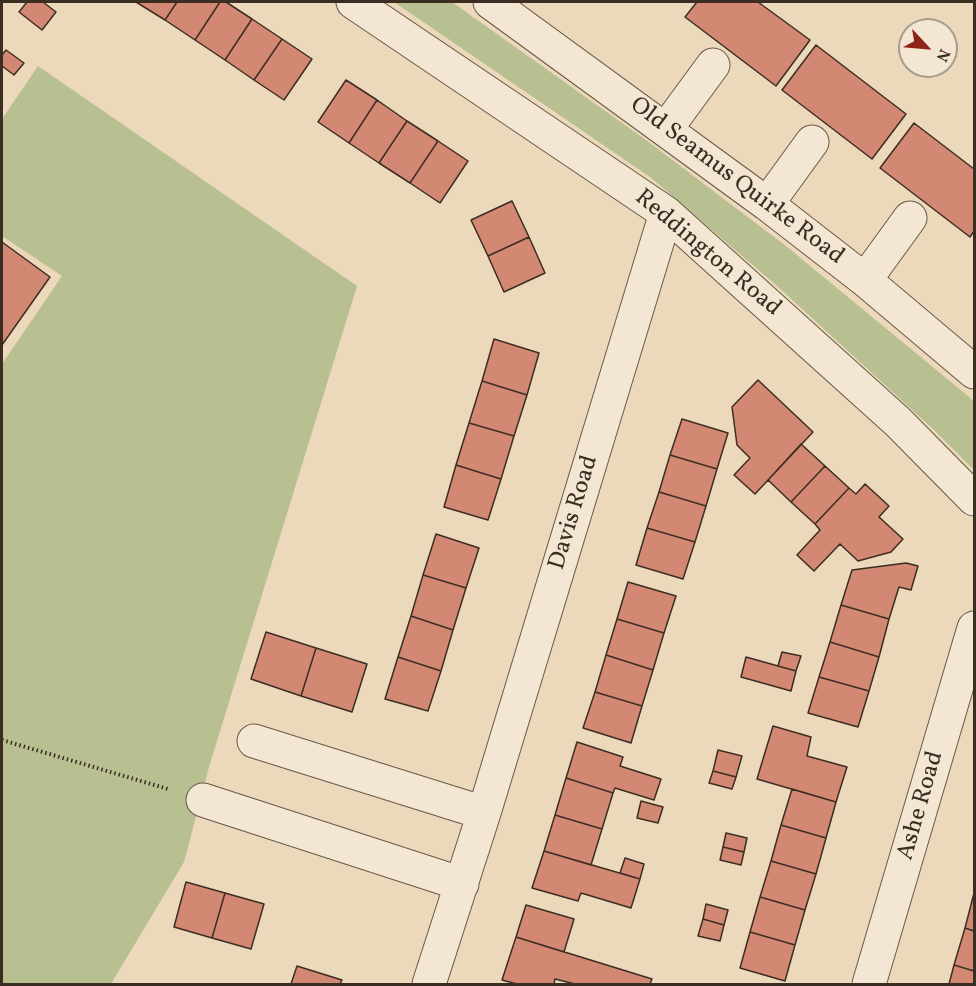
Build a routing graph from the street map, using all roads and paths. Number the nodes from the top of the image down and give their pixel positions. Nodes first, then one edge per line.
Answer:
1 (353, 2) edge
2 (500, 4) edge
3 (713, 66) dead end
4 (666, 129) junction
5 (812, 142) dead end
6 (767, 204) junction
7 (666, 213) junction
8 (910, 218) dead end
9 (865, 280) junction
10 (975, 372) edge
11 (975, 499) edge
12 (975, 628) edge
13 (2, 740) edge
14 (254, 741) dead end
15 (203, 800) joint
16 (484, 813) junction
17 (462, 884) junction
18 (429, 984) edge
19 (869, 984) edge

1 - 7 street, Reddington Road
2 - 4 street, Old Seamus Quirke Road
3 - 4 street
4 - 6 street, Old Seamus Quirke Road
5 - 6 street
6 - 9 street, Old Seamus Quirke Road
7 - 11 street, Reddington Road
7 - 16 street, Davis Road
8 - 9 street
9 - 10 street, Old Seamus Quirke Road
12 - 19 street, Ashe Road
13 - 15 path
14 - 16 street
15 - 17 street
16 - 17 street, Davis Road
17 - 18 street, Davis Road

